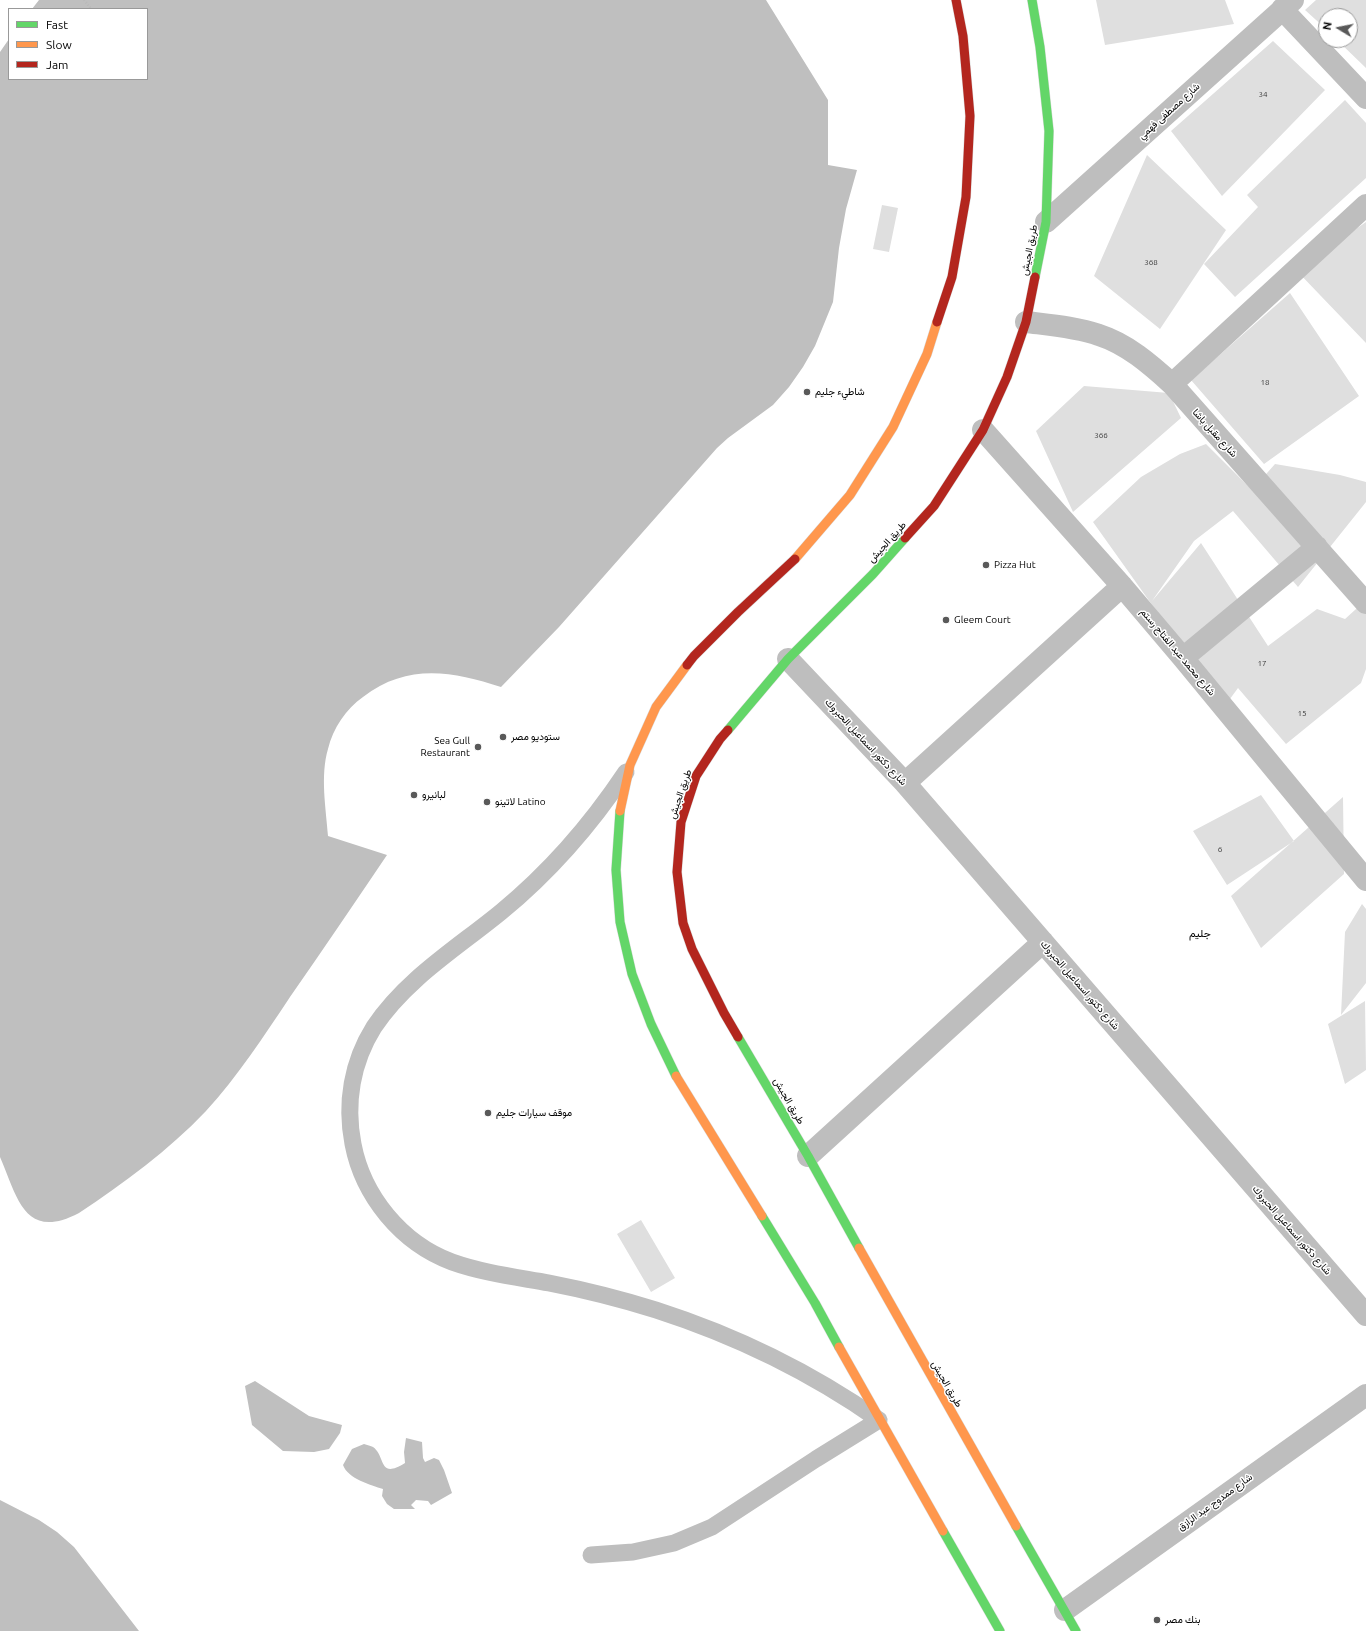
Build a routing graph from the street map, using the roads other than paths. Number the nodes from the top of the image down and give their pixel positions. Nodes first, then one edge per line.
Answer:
1 (956, 0) edge
2 (1032, 0) edge
3 (1288, 4) edge
4 (1366, 98) edge
5 (1366, 205) edge
6 (1046, 222) junction
7 (1026, 322) junction
8 (1172, 384) junction
9 (983, 430) junction
10 (1316, 547) junction
11 (1122, 586) junction
12 (1366, 603) edge
13 (1183, 658) junction
14 (788, 659) junction
15 (630, 765) junction
16 (905, 783) junction
17 (1366, 880) edge
18 (1043, 942) junction
19 (808, 1156) junction
20 (1366, 1315) edge
21 (1366, 1394) edge
22 (879, 1420) junction
23 (591, 1555) dead end
24 (1065, 1610) junction
25 (1000, 1631) edge
26 (1076, 1631) edge

1 - 15 highway
2 - 6 highway, طريق الجيش
3 - 4 street
3 - 6 street, شارع مصطفى فهمي
5 - 8 street
6 - 7 highway, طريق الجيش
7 - 8 street, شارع مقبل باشا
7 - 9 highway, طريق الجيش
8 - 10 street, شارع مقبل باشا
9 - 11 street, شارع محمد عبد الفتاح رستم
9 - 14 highway, طريق الجيش
10 - 12 street, شارع مقبل باشا
10 - 13 street
11 - 13 street, شارع محمد عبد الفتاح رستم
11 - 16 street
13 - 17 street, شارع محمد عبد الفتاح رستم
14 - 16 street, شارع دكتور اسماعيل الحبروك
14 - 19 highway, طريق الجيش
15 - 22 highway
15 - 22 lane
16 - 18 street, شارع دكتور اسماعيل الحبروك
18 - 19 street
18 - 20 street, شارع دكتور اسماعيل الحبروك
19 - 24 highway, طريق الجيش
21 - 24 street, شارع ممدوح عبد الرازق
22 - 23 lane
22 - 25 highway
24 - 26 highway, طريق الجيش

